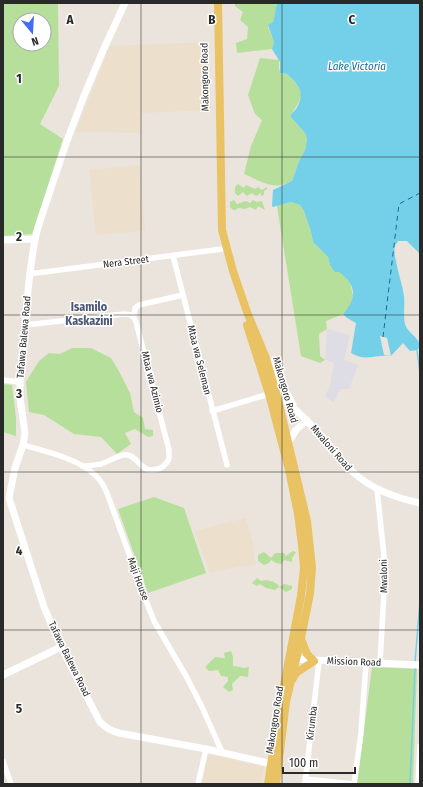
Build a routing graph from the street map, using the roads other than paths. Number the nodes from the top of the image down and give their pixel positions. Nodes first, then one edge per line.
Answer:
1 (125, 3) edge
2 (214, 3) edge
3 (218, 3) edge
4 (35, 239) junction
5 (3, 240) edge
6 (222, 249) junction
7 (172, 256) junction
8 (29, 274) junction
9 (183, 295) junction
10 (134, 316) junction
11 (25, 325) junction
12 (266, 358) junction
13 (3, 380) edge
14 (20, 382) junction
15 (273, 395) junction
16 (296, 410) junction
17 (212, 411) junction
18 (307, 420) junction
19 (289, 441) junction
20 (24, 445) junction
21 (227, 465) dead end
22 (82, 466) junction
23 (377, 489) junction
24 (6, 498) edge
25 (420, 503) edge
26 (301, 638) junction
27 (61, 647) junction
28 (292, 659) junction
29 (317, 661) junction
30 (366, 663) junction
31 (380, 663) junction
32 (419, 665) edge
33 (3, 675) edge
34 (290, 682) junction
35 (420, 746) edge
36 (206, 749) junction
37 (222, 752) junction
38 (3, 761) edge
39 (274, 764) junction
40 (305, 781) edge
41 (11, 784) edge
42 (198, 784) edge
43 (268, 784) edge
44 (276, 784) edge
45 (354, 784) edge
46 (418, 784) edge

1 - 4 main road, Tafawa Balewa Road
2 - 6 main road, Makongoro Road
3 - 12 main road, Makongoro Road
4 - 5 main road
4 - 8 main road, Tafawa Balewa Road
6 - 7 street, Nera Street
6 - 15 main road, Makongoro Road
7 - 8 street, Nera Street
7 - 9 street, Mtaa wa Seleman
8 - 11 main road, Tafawa Balewa Road
9 - 10 street
9 - 17 street, Mtaa wa Seleman
10 - 11 street
10 - 22 street, Mtaa wa Azimio
11 - 14 main road, Tafawa Balewa Road
12 - 15 main road, Makongoro Road
12 - 16 main road
13 - 14 street
14 - 20 main road, Tafawa Balewa Road
15 - 16 main road, Mwaloni Road
15 - 17 street
15 - 19 main road, Makongoro Road
15 - 28 main road, Makongoro Road
16 - 18 main road, Mwaloni Road
17 - 21 street, Mtaa wa Seleman
18 - 19 main road
18 - 23 main road, Mwaloni Road
19 - 26 main road, Makongoro Road
20 - 22 street, Maji House
20 - 24 main road, Tafawa Balewa Road
22 - 37 street, Maji House
23 - 25 main road, Mwaloni Road
23 - 31 street, Mwaloni
24 - 27 main road, Tafawa Balewa Road
26 - 28 main road, Makongoro Road
26 - 29 main road
27 - 33 main road
27 - 36 main road, Tafawa Balewa Road
28 - 29 main road, Mission Road
28 - 34 main road, Makongoro Road
28 - 39 main road, Makongoro Road
29 - 30 main road, Mission Road
29 - 34 main road
29 - 40 street, Kirumba
30 - 31 main road, Mission Road
30 - 45 street
31 - 32 main road, Mission Road
34 - 39 main road, Makongoro Road
35 - 46 street
36 - 37 main road, Tafawa Balewa Road
36 - 42 street
37 - 39 main road, Tafawa Balewa Road
38 - 41 street
39 - 43 main road, Makongoro Road
39 - 44 main road, Makongoro Road
40 - 45 street

